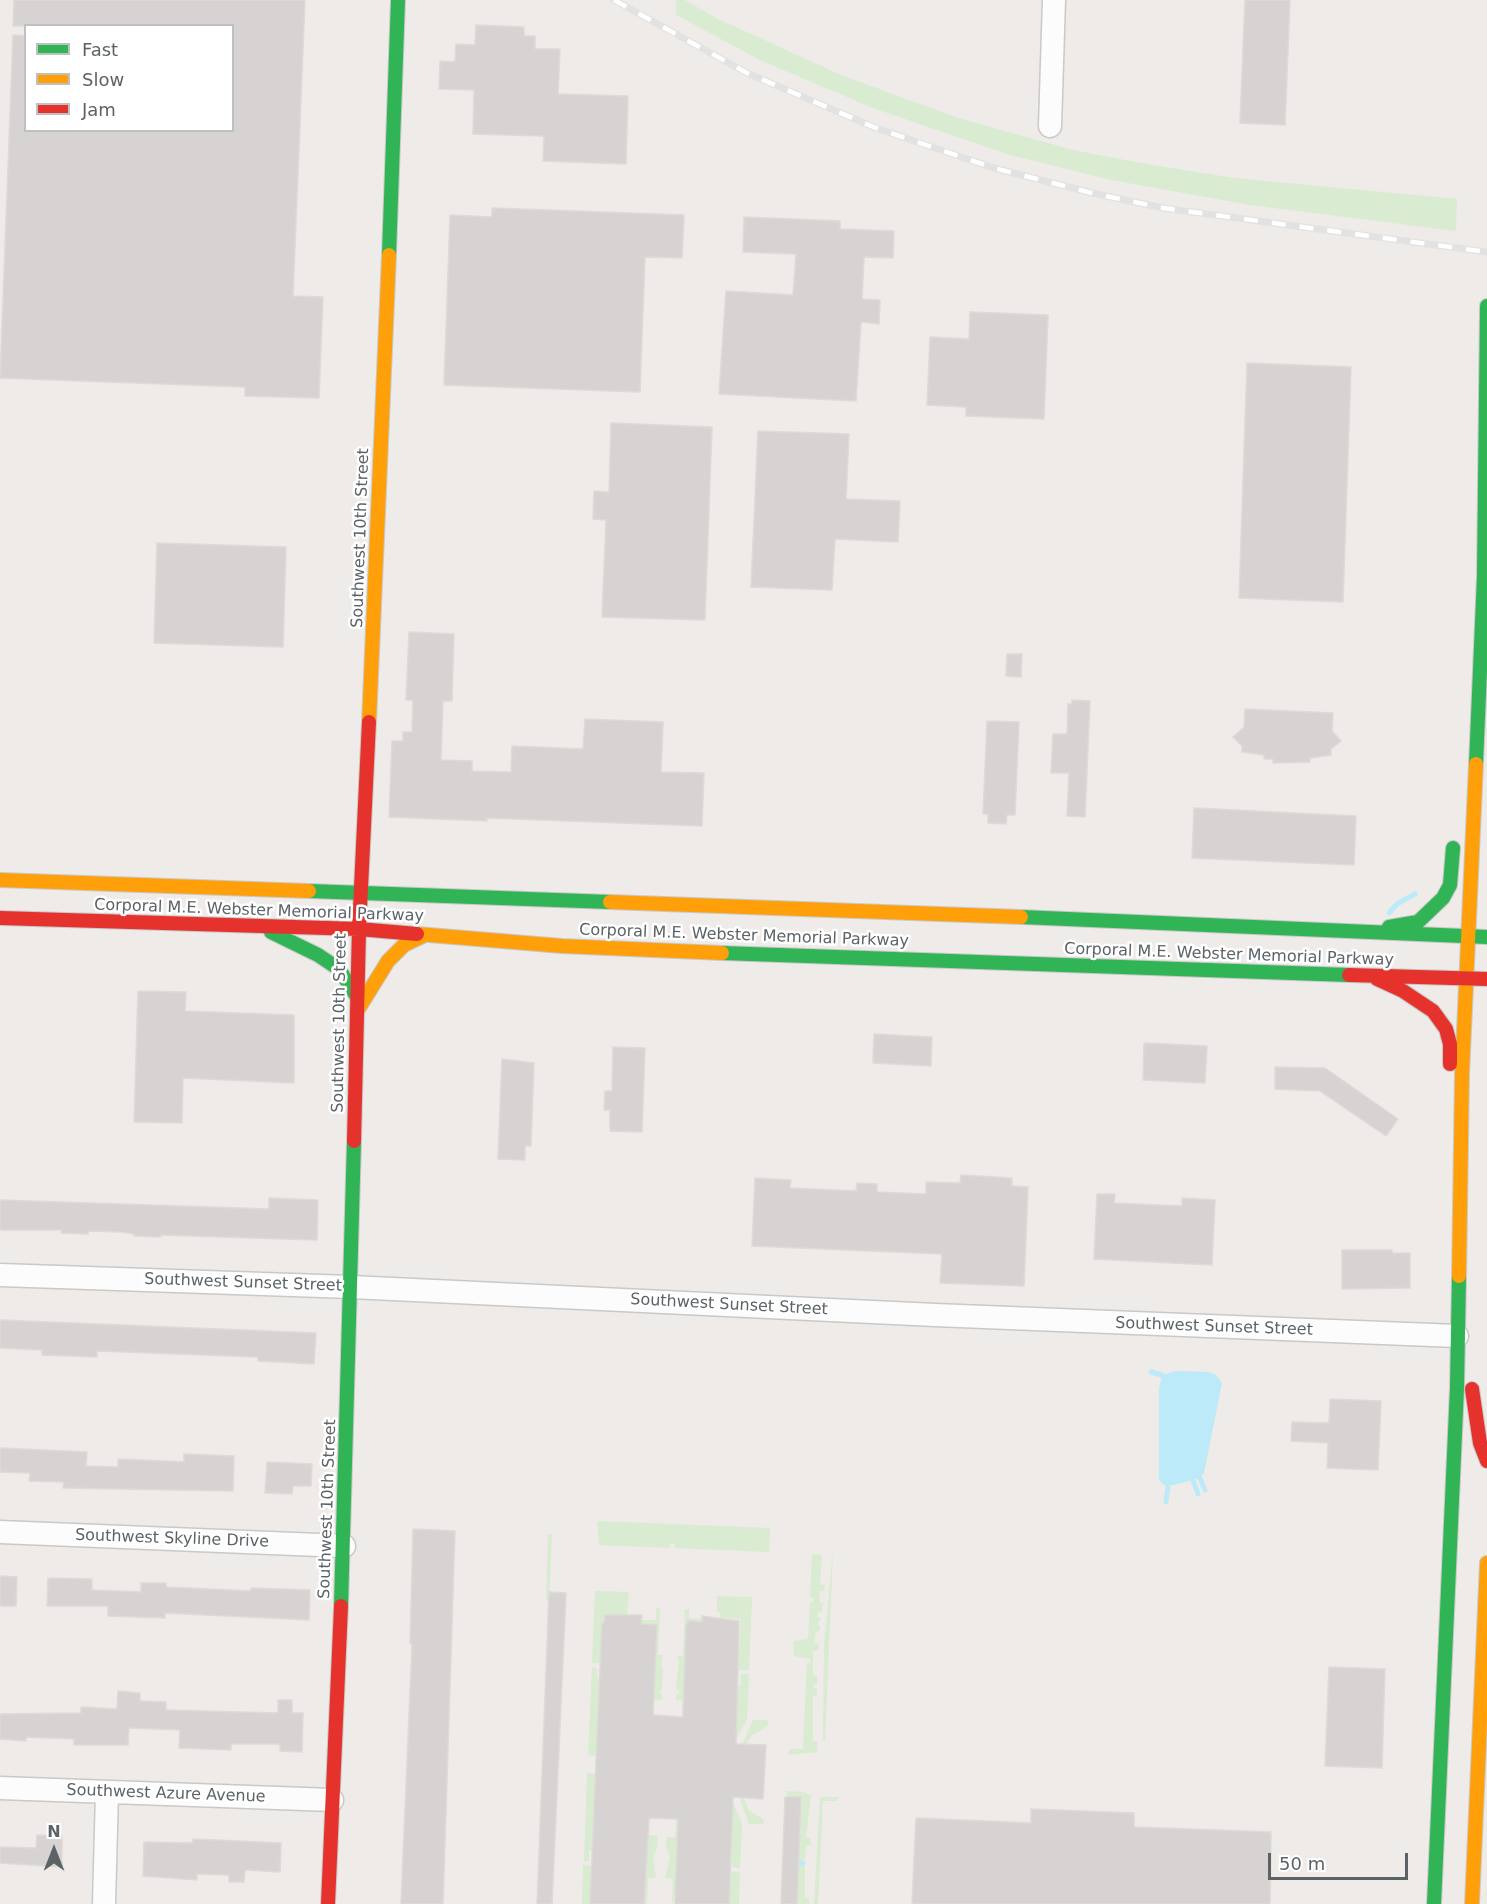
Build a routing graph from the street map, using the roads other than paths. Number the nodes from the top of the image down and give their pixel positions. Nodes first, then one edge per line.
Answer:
1 (398, 0) edge
2 (1054, 0) edge
3 (1050, 126) dead end
4 (1487, 306) edge
5 (1454, 838) dead end
6 (0, 880) edge
7 (119, 884) junction
8 (362, 892) junction
9 (0, 918) edge
10 (124, 922) junction
11 (258, 926) junction
12 (359, 929) junction
13 (1362, 931) junction
14 (425, 935) junction
15 (1468, 936) junction
16 (1487, 937) edge
17 (1370, 975) junction
18 (1466, 978) junction
19 (1487, 979) edge
20 (357, 1004) junction
21 (1461, 1118) junction
22 (0, 1275) edge
23 (351, 1287) junction
24 (1457, 1336) junction
25 (1487, 1461) edge
26 (0, 1533) edge
27 (344, 1545) junction
28 (1487, 1563) edge
29 (0, 1788) edge
30 (107, 1792) junction
31 (332, 1800) junction
32 (1439, 1802) junction
33 (1456, 1806) dead end
34 (104, 1904) edge
35 (328, 1904) edge
36 (1434, 1904) edge
37 (1472, 1904) edge

1 - 8 main road, Southwest 10th Street
2 - 3 street
4 - 15 main road
5 - 13 main road
6 - 7 main road, Corporal M.E. Webster Memorial Parkway
7 - 8 main road, Corporal M.E. Webster Memorial Parkway
7 - 10 main road
8 - 12 main road, Southwest 10th Street
8 - 13 main road, Corporal M.E. Webster Memorial Parkway
9 - 10 main road, Corporal M.E. Webster Memorial Parkway
10 - 11 main road, Corporal M.E. Webster Memorial Parkway
11 - 12 main road, Corporal M.E. Webster Memorial Parkway
11 - 20 main road
12 - 14 main road, Corporal M.E. Webster Memorial Parkway
12 - 20 main road, Southwest 10th Street
13 - 15 main road, Corporal M.E. Webster Memorial Parkway
14 - 17 main road, Corporal M.E. Webster Memorial Parkway
14 - 20 main road
15 - 16 main road, Corporal M.E. Webster Memorial Parkway
15 - 18 main road
17 - 18 main road, Corporal M.E. Webster Memorial Parkway
17 - 21 main road
18 - 19 main road, Corporal M.E. Webster Memorial Parkway
18 - 21 main road
20 - 23 main road, Southwest 10th Street
21 - 24 main road
22 - 23 street, Southwest Sunset Street
23 - 24 street, Southwest Sunset Street
23 - 27 main road, Southwest 10th Street
24 - 25 main road
24 - 32 main road
26 - 27 street, Southwest Skyline Drive
27 - 31 main road, Southwest 10th Street
28 - 37 main road
29 - 30 street, Southwest Azure Avenue
30 - 31 street, Southwest Azure Avenue
30 - 34 street
31 - 35 main road, Southwest 10th Street
32 - 33 main road
32 - 36 main road

